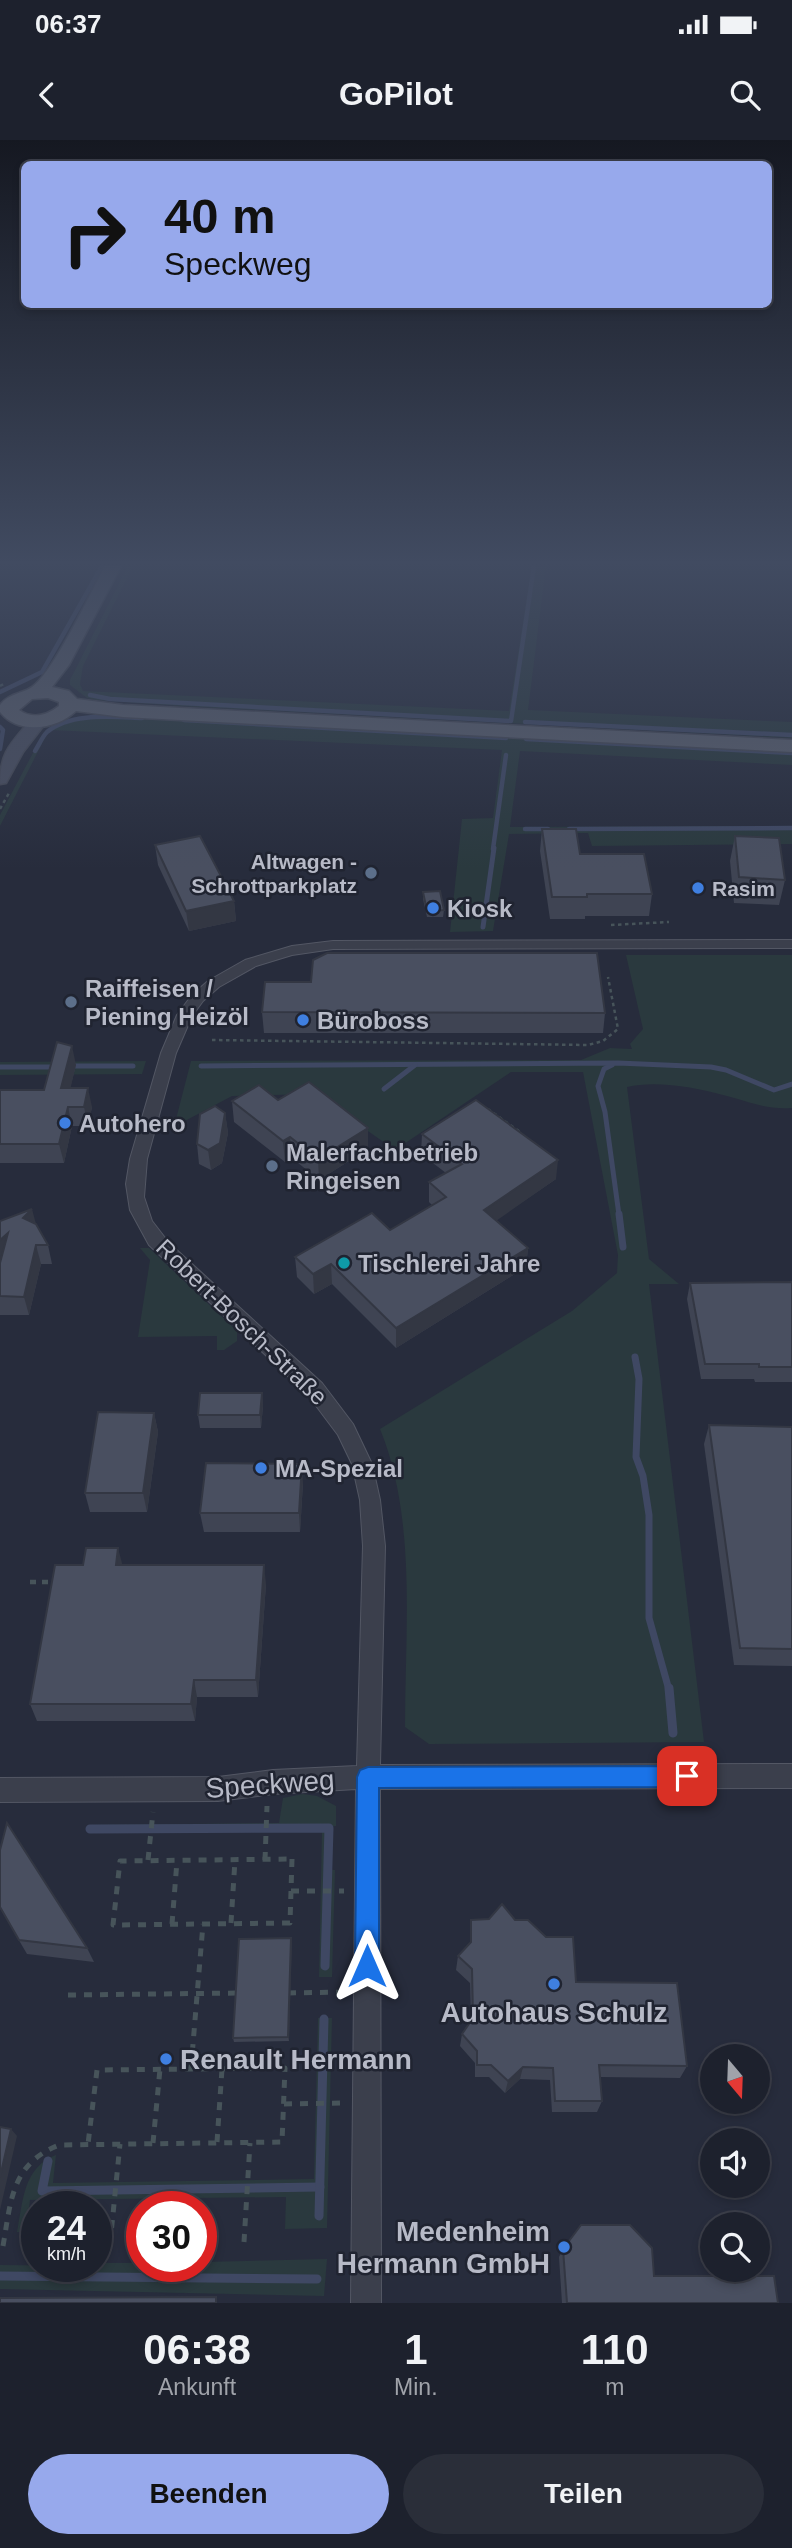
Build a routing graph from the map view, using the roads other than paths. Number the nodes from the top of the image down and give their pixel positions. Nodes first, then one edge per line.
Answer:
1 (59, 667) edge
2 (46, 692) junction
3 (67, 708) junction
4 (31, 721) junction
5 (792, 746) edge
6 (0, 779) edge
7 (792, 944) edge
8 (792, 1776) edge
9 (368, 1777) junction
10 (0, 1790) edge
11 (366, 2303) edge

1 - 2 main road
2 - 3 main road
2 - 4 main road
3 - 4 main road
3 - 5 main road
4 - 6 main road
7 - 9 street, Robert-Bosch-Straße
8 - 9 street, Speckweg
9 - 10 street, Speckweg
9 - 11 street, Robert-Bosch-Straße

